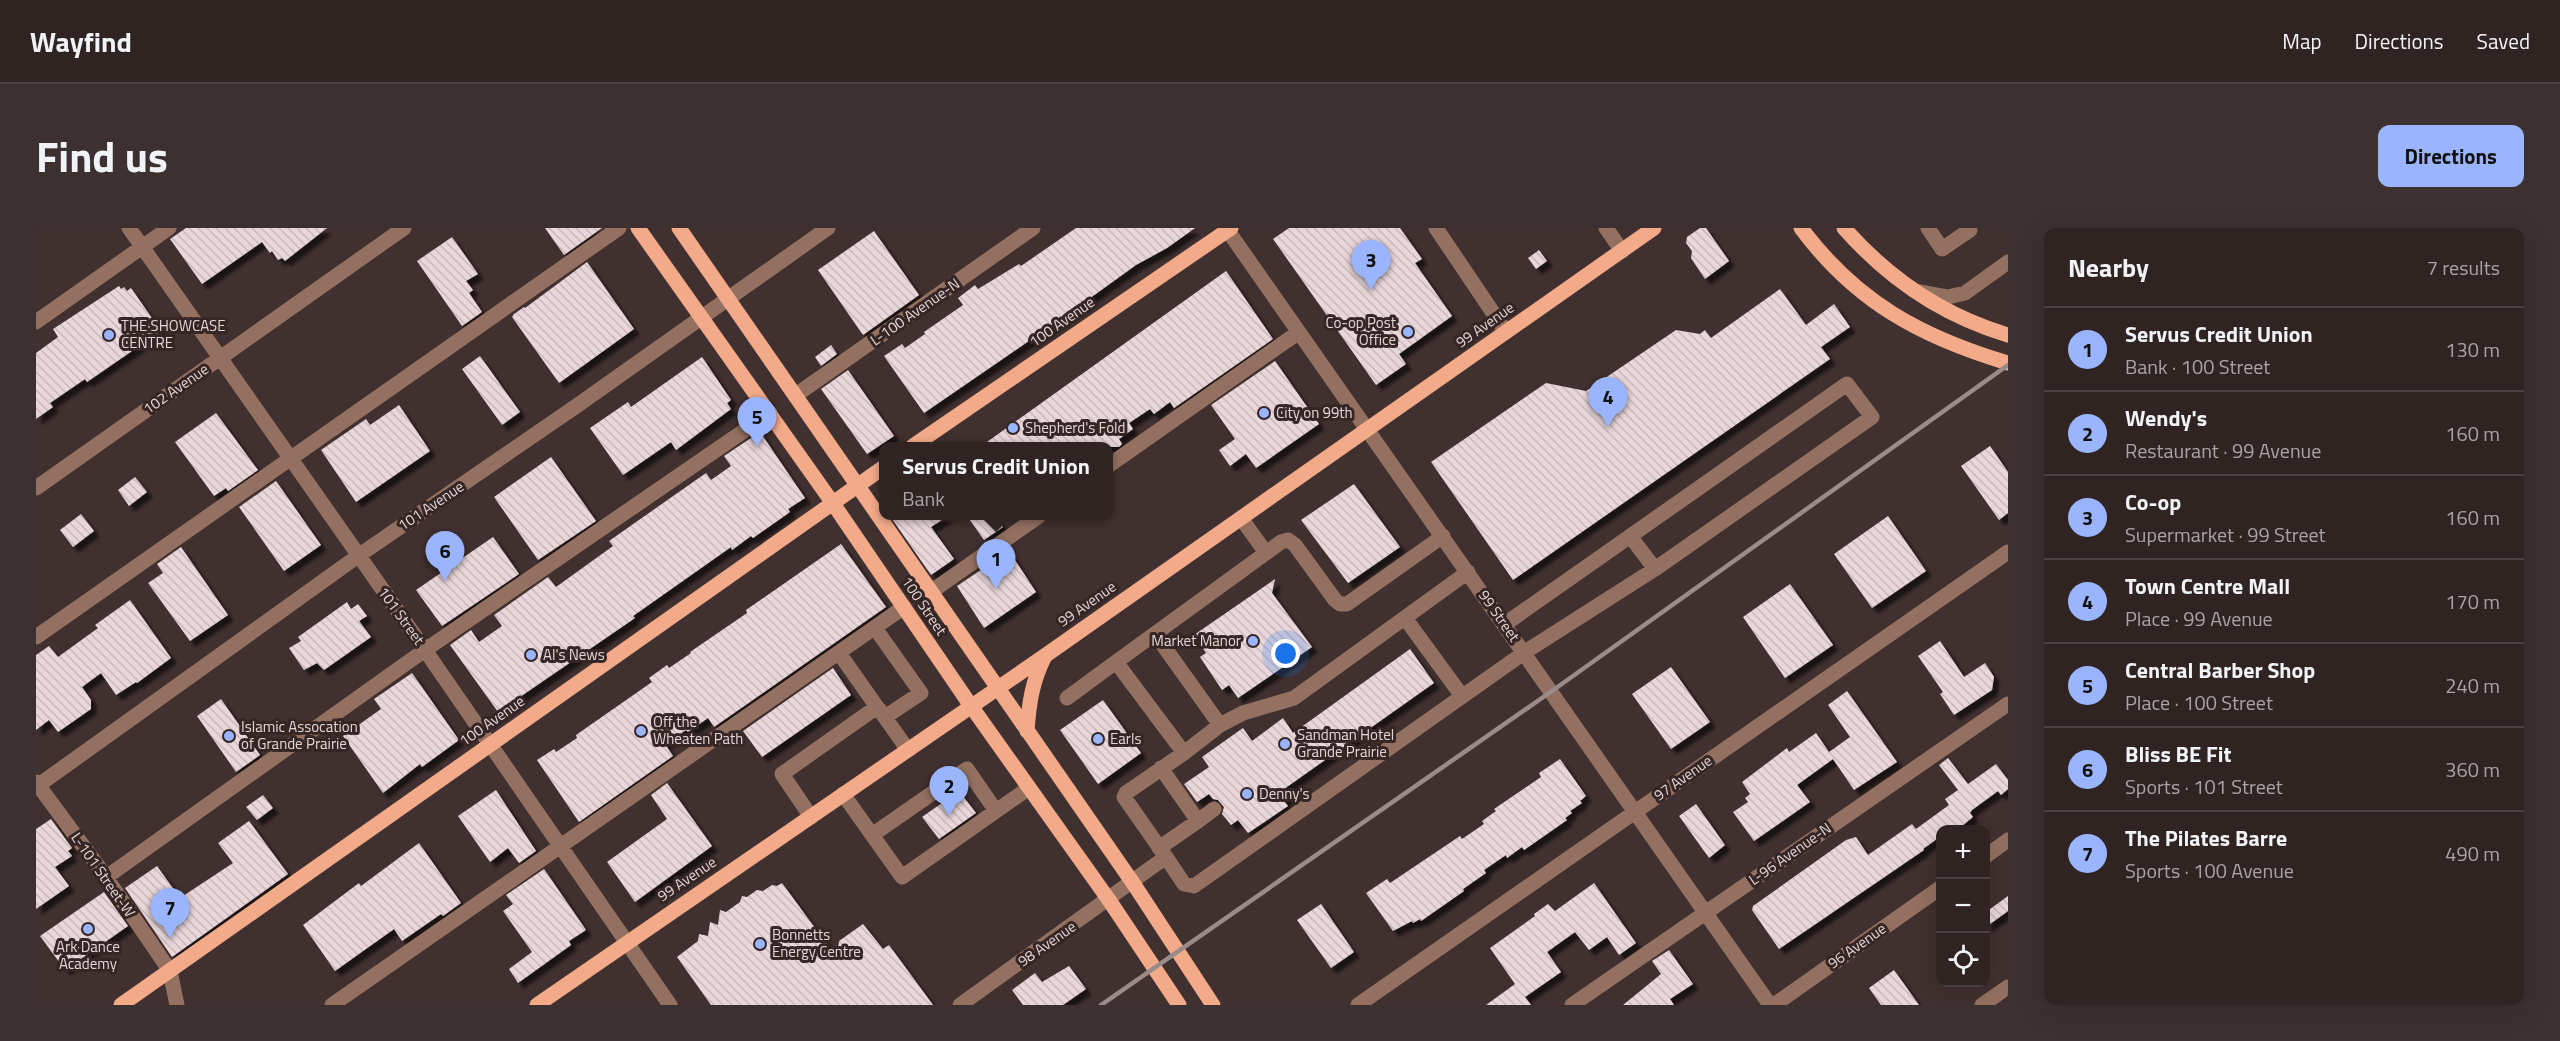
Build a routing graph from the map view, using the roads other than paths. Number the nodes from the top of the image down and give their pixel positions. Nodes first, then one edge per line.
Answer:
1 (129, 228) edge
2 (169, 228) edge
3 (404, 228) edge
4 (619, 228) edge
5 (638, 228) edge
6 (679, 228) edge
7 (828, 228) edge
8 (1034, 228) edge
9 (1436, 228) edge
10 (1606, 228) edge
11 (1654, 228) edge
12 (1801, 228) edge
13 (1844, 228) edge
14 (1928, 228) edge
15 (1229, 229) edge
16 (1970, 229) edge
17 (142, 247) junction
18 (1622, 251) junction
19 (2008, 262) edge
20 (1913, 290) junction
21 (728, 298) junction
22 (701, 317) junction
23 (36, 322) edge
24 (1299, 332) junction
25 (1506, 332) junction
26 (2008, 335) edge
27 (219, 358) junction
28 (2008, 363) edge
29 (796, 395) junction
30 (770, 413) junction
31 (1368, 429) junction
32 (920, 442) edge
33 (289, 459) junction
34 (1113, 462) edge
35 (879, 470) edge
36 (858, 485) junction
37 (36, 488) edge
38 (832, 502) junction
39 (879, 515) edge
40 (1240, 518) junction
41 (882, 520) edge
42 (1033, 520) edge
43 (1443, 536) junction
44 (1630, 536) junction
45 (2008, 552) edge
46 (1266, 553) junction
47 (358, 556) junction
48 (1655, 569) junction
49 (1468, 572) junction
50 (932, 591) junction
51 (904, 608) junction
52 (1405, 618) junction
53 (1505, 624) junction
54 (875, 628) junction
55 (1155, 634) junction
56 (36, 637) edge
57 (425, 650) junction
58 (1525, 652) junction
59 (839, 653) junction
60 (1046, 655) junction
61 (1116, 662) junction
62 (998, 687) junction
63 (1462, 696) junction
64 (1066, 698) dead end
65 (2008, 704) edge
66 (971, 706) junction
67 (881, 712) junction
68 (1220, 725) junction
69 (1027, 731) junction
70 (490, 743) junction
71 (908, 750) junction
72 (1184, 753) junction
73 (1161, 768) junction
74 (37, 784) edge
75 (1029, 788) junction
76 (843, 794) junction
77 (1214, 809) dead end
78 (996, 811) junction
79 (1636, 811) junction
80 (811, 817) junction
81 (1198, 821) junction
82 (872, 836) junction
83 (2008, 840) edge
84 (561, 846) junction
85 (1162, 853) junction
86 (1990, 853) edge
87 (105, 878) junction
88 (1133, 883) junction
89 (1936, 891) edge
90 (1109, 900) junction
91 (1706, 912) junction
92 (627, 942) junction
93 (170, 971) junction
94 (2008, 987) edge
95 (121, 1005) edge
96 (177, 1005) edge
97 (332, 1005) edge
98 (537, 1005) edge
99 (670, 1005) edge
100 (960, 1005) edge
101 (1179, 1005) edge
102 (1213, 1005) edge
103 (1358, 1005) edge
104 (1572, 1005) edge
105 (1772, 1005) edge
106 (1982, 1005) edge

1 - 17 street, 101 Street
2 - 17 street
3 - 27 street, 102 Avenue
4 - 33 street
5 - 22 main road, 100 Street
6 - 21 main road, 100 Street
7 - 21 street, 101 Avenue
8 - 29 street, L-100 Avenue-N
9 - 25 street
10 - 18 street
11 - 18 main road, 99 Avenue
12 - 28 main road
13 - 20 main road
14 - 16 street
15 - 24 street, 99 Street
15 - 32 main road, 100 Avenue
17 - 23 street
17 - 27 street, 101 Street
18 - 25 main road, 99 Avenue
19 - 20 street
20 - 26 main road
21 - 22 street, 101 Avenue
21 - 29 main road, 100 Street
22 - 30 main road, 100 Street
22 - 47 street, 101 Avenue
24 - 31 street, 99 Street
24 - 34 street
25 - 31 main road, 99 Avenue
27 - 33 street, 101 Street
27 - 37 street, 102 Avenue
29 - 36 main road, 100 Street
30 - 38 main road, 100 Street
30 - 57 street
31 - 40 main road, 99 Avenue
31 - 43 street, 99 Street
33 - 47 street, 101 Street
33 - 56 street
35 - 36 main road, 100 Avenue
36 - 38 main road, 100 Avenue
36 - 39 main road, 100 Street
38 - 51 main road, 100 Street
38 - 70 main road, 100 Avenue
40 - 46 street
40 - 60 main road, 99 Avenue
41 - 50 main road, 100 Street
42 - 50 street
43 - 46 street
43 - 49 street, 99 Street
44 - 48 street
44 - 48 street
44 - 53 street
45 - 79 street, 97 Avenue
46 - 55 street
47 - 57 street, 101 Street
47 - 74 street, 101 Avenue
48 - 58 street
49 - 52 street
49 - 53 street, 99 Street
50 - 62 main road, 100 Street
51 - 54 street
51 - 66 main road, 100 Street
52 - 63 street
52 - 68 street
53 - 58 street, 99 Street
54 - 59 street
54 - 67 street
55 - 61 street
55 - 68 street
57 - 70 street, 101 Street
57 - 87 street
58 - 63 street
58 - 79 street, 99 Street
59 - 67 street
59 - 84 street
60 - 62 main road, 99 Avenue
60 - 69 main road
61 - 64 street
61 - 72 street
62 - 66 main road, 99 Avenue
62 - 69 main road, 100 Street
63 - 85 street
65 - 91 street, L-96 Avenue-N
66 - 71 main road, 99 Avenue
66 - 75 main road, 100 Street
67 - 71 street
67 - 80 street
68 - 72 street
69 - 88 main road, 100 Street
70 - 84 street, 101 Street
70 - 93 main road, 100 Avenue
71 - 76 main road, 99 Avenue
72 - 73 street
73 - 81 street
73 - 85 street
74 - 87 street, L-101 Street-W
75 - 78 street
75 - 90 main road, 100 Street
76 - 80 main road, 99 Avenue
76 - 82 street
77 - 81 street, 98 Avenue
78 - 82 street
78 - 82 street
79 - 91 street, 99 Street
79 - 103 street, 97 Avenue
80 - 92 main road, 99 Avenue
81 - 85 street, 98 Avenue
83 - 86 street
84 - 92 street, 101 Street
84 - 97 street
85 - 88 street, 98 Avenue
87 - 93 street, L-101 Street-W
88 - 90 street, 98 Avenue
88 - 102 main road, 100 Street
89 - 105 street, 96 Avenue
90 - 100 street, 98 Avenue
90 - 101 main road, 100 Street
91 - 104 street, L-96 Avenue-N
91 - 105 street, 99 Street
92 - 98 main road, 99 Avenue
92 - 99 street, 101 Street
93 - 95 main road, 100 Avenue
93 - 96 street, L-101 Street-W
94 - 106 street

